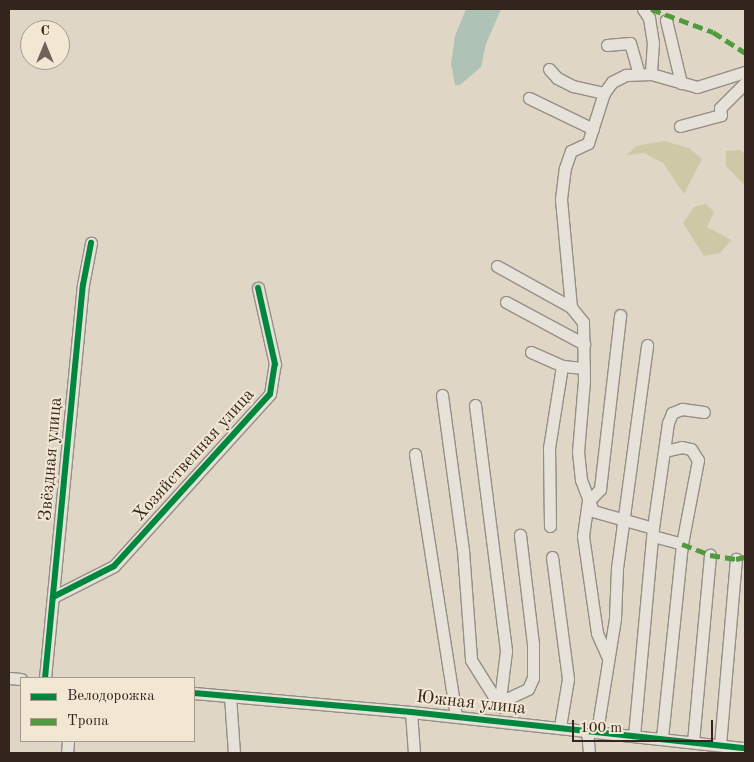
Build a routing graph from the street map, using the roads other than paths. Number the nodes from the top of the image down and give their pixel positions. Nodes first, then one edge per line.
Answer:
1 (644, 9) edge
2 (666, 20) dead end
3 (607, 45) dead end
4 (549, 69) dead end
5 (745, 72) edge
6 (645, 74) junction
7 (681, 83) junction
8 (745, 83) edge
9 (604, 93) junction
10 (529, 98) dead end
11 (680, 126) dead end
12 (592, 129) junction
13 (91, 244) dead end
14 (497, 266) dead end
15 (258, 288) dead end
16 (506, 302) dead end
17 (571, 307) junction
18 (620, 315) dead end
19 (584, 344) junction
20 (647, 345) dead end
21 (531, 352) dead end
22 (562, 366) junction
23 (584, 368) junction
24 (442, 395) dead end
25 (475, 405) dead end
26 (704, 412) dead end
27 (665, 451) junction
28 (414, 454) dead end
29 (588, 502) junction
30 (623, 519) junction
31 (550, 526) dead end
32 (653, 532) junction
33 (520, 535) dead end
34 (682, 544) junction
35 (710, 555) dead end
36 (552, 557) dead end
37 (736, 559) dead end
38 (53, 597) junction
39 (608, 659) junction
40 (45, 677) edge
41 (195, 693) edge
42 (230, 696) junction
43 (498, 703) junction
44 (411, 712) junction
45 (456, 716) junction
46 (499, 721) junction
47 (560, 728) junction
48 (592, 731) junction
49 (634, 736) junction
50 (662, 739) junction
51 (693, 742) junction
52 (720, 745) junction
53 (745, 748) edge
54 (234, 753) edge
55 (414, 753) edge
56 (589, 753) edge

1 - 6 street
2 - 7 street
3 - 6 street
4 - 9 street
5 - 7 street
6 - 7 street
6 - 9 street
8 - 11 street
9 - 12 street
10 - 12 street
12 - 17 street
13 - 38 street, Звёздная улица
14 - 17 street
15 - 38 street, Хозяйственная улица
16 - 19 street
17 - 19 street
18 - 29 street
19 - 23 street
20 - 30 street
21 - 22 street
22 - 23 street
22 - 31 street
23 - 29 street
24 - 43 street
25 - 43 street
26 - 27 street
27 - 32 street
27 - 34 street
28 - 45 street
29 - 30 street
29 - 39 street
30 - 32 street
30 - 39 street
32 - 34 street
32 - 49 street
33 - 43 street
34 - 50 street
35 - 51 street
36 - 47 street
37 - 52 street
38 - 40 street, Звёздная улица
39 - 48 street
41 - 42 street, Южная улица
42 - 44 street, Южная улица
42 - 54 street
43 - 46 street
44 - 45 street, Южная улица
44 - 55 street
45 - 46 street, Южная улица
46 - 47 street, Южная улица
47 - 48 street, Южная улица
48 - 49 street, Южная улица
48 - 56 street
49 - 50 street, Южная улица
50 - 51 street, Южная улица
51 - 52 street, Южная улица
52 - 53 street, Южная улица

